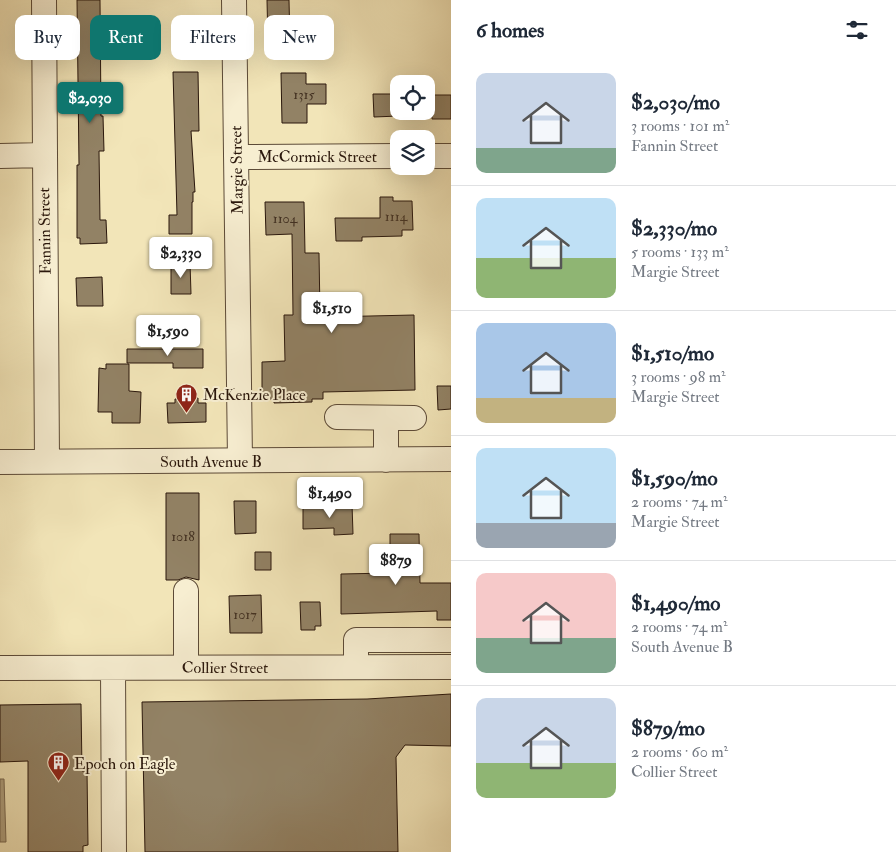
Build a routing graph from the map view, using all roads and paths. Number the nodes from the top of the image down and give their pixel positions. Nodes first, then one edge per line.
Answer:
1 (44, 0) edge
2 (234, 0) edge
3 (44, 155) junction
4 (0, 156) edge
5 (236, 156) junction
6 (390, 156) edge
7 (435, 156) edge
8 (451, 156) edge
9 (337, 417) dead end
10 (386, 418) junction
11 (414, 418) dead end
12 (451, 459) edge
13 (240, 460) junction
14 (386, 460) junction
15 (47, 461) junction
16 (0, 462) edge
17 (186, 591) dead end
18 (404, 640) junction
19 (451, 640) edge
20 (356, 667) junction
21 (403, 667) junction
22 (451, 667) edge
23 (0, 668) edge
24 (113, 668) junction
25 (186, 668) junction
26 (114, 852) edge

1 - 3 street, Fannin Street
2 - 5 street, Margie Street
3 - 4 street
3 - 15 street, Fannin Street
5 - 6 street, McCormick Street
5 - 13 street, Margie Street
7 - 8 street
9 - 10 street
10 - 11 street
10 - 14 street
12 - 14 street, South Avenue B
13 - 14 street, South Avenue B
13 - 15 street, South Avenue B
15 - 16 street, South Avenue B
17 - 25 street
18 - 19 street
18 - 20 street
18 - 21 street
20 - 21 street, Collier Street
20 - 25 street, Collier Street
21 - 22 street, Collier Street
23 - 24 street, Collier Street
24 - 25 street, Collier Street
24 - 26 street

